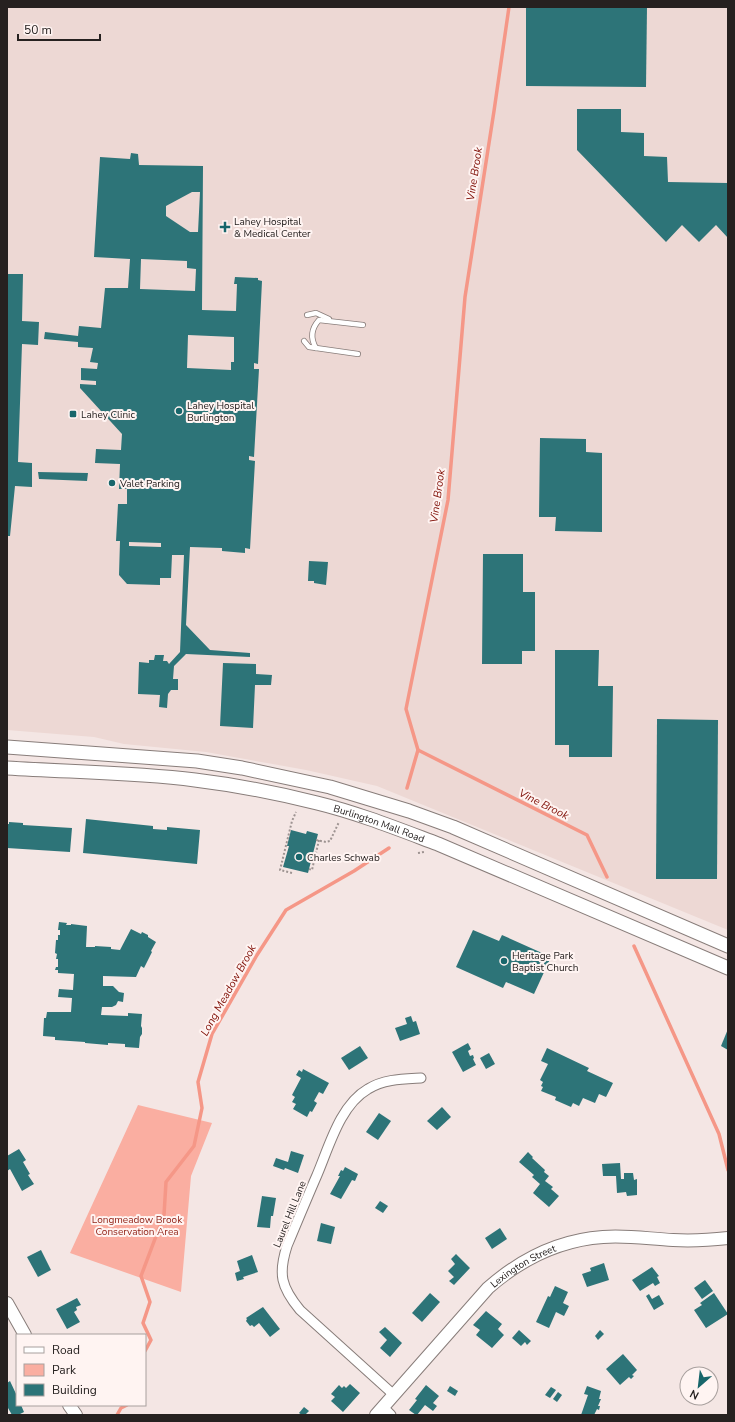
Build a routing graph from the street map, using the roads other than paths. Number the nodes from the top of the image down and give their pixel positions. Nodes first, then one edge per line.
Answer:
1 (307, 315) dead end
2 (332, 321) junction
3 (364, 325) dead end
4 (304, 341) dead end
5 (316, 348) junction
6 (358, 354) dead end
7 (7, 747) edge
8 (7, 768) edge
9 (728, 946) edge
10 (728, 968) edge
11 (421, 1078) dead end
12 (728, 1238) edge
13 (7, 1303) edge
14 (24, 1334) edge
15 (394, 1395) junction
16 (70, 1406) edge
17 (383, 1412) edge
18 (76, 1415) edge

1 - 2 lane
2 - 3 lane
2 - 5 lane
4 - 5 lane
5 - 6 lane
7 - 9 main road, Burlington Mall Road
8 - 10 main road, Burlington Mall Road
11 - 15 street, Laurel Hill Lane
12 - 15 street, Lexington Street
13 - 14 street
15 - 17 street, Lexington Street
16 - 18 street

